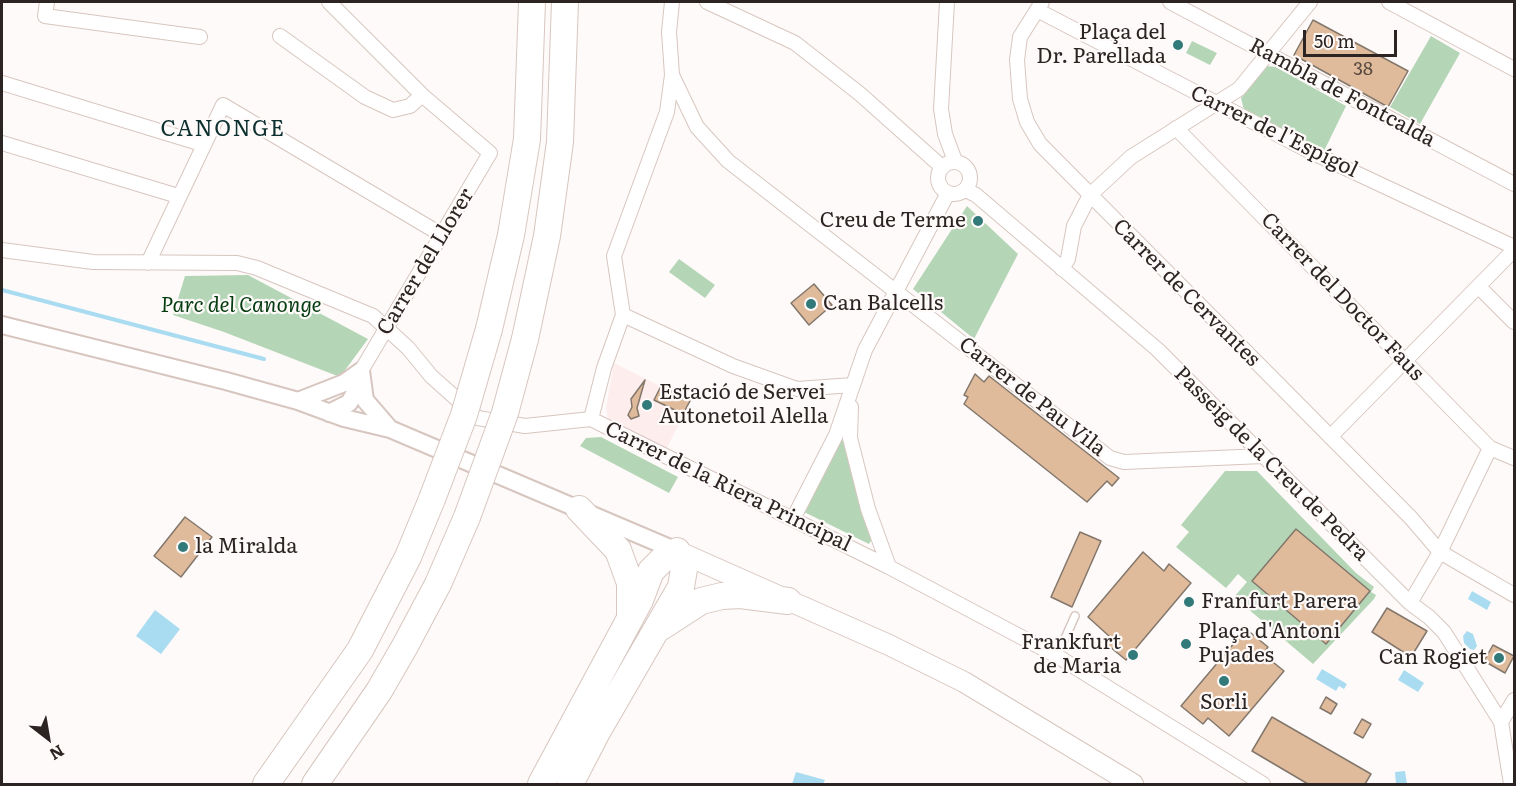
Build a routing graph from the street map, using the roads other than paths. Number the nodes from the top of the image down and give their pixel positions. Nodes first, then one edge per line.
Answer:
1 (48, 2) edge
2 (329, 2) edge
3 (532, 2) edge
4 (565, 2) edge
5 (672, 2) edge
6 (707, 2) edge
7 (947, 2) edge
8 (1170, 2) edge
9 (1310, 2) edge
10 (1389, 2) edge
11 (1039, 6) edge
12 (280, 36) dead end
13 (200, 37) dead end
14 (1268, 54) junction
15 (1515, 69) edge
16 (672, 75) junction
17 (2, 83) edge
18 (422, 95) junction
19 (1215, 105) junction
20 (668, 112) junction
21 (697, 126) junction
22 (1176, 128) junction
23 (2, 143) edge
24 (202, 144) junction
25 (949, 164) junction
26 (1515, 184) edge
27 (966, 190) junction
28 (948, 193) junction
29 (1090, 195) junction
30 (178, 196) junction
31 (442, 235) junction
32 (1515, 249) edge
33 (2, 250) edge
34 (148, 263) junction
35 (1062, 269) junction
36 (1479, 287) junction
37 (894, 291) junction
38 (623, 315) junction
39 (1515, 322) edge
40 (2, 325) edge
41 (386, 327) junction
42 (1404, 361) junction
43 (355, 379) junction
44 (852, 390) junction
45 (298, 400) junction
46 (338, 413) junction
47 (591, 419) junction
48 (390, 429) junction
49 (843, 436) junction
50 (1330, 437) junction
51 (1490, 448) junction
52 (1263, 456) junction
53 (1515, 458) edge
54 (579, 509) junction
55 (793, 519) junction
56 (677, 551) junction
57 (1440, 552) junction
58 (889, 567) junction
59 (1515, 596) edge
60 (788, 601) junction
61 (1410, 603) junction
62 (1075, 616) dead end
63 (630, 618) junction
64 (654, 632) junction
65 (1057, 656) junction
66 (1515, 700) edge
67 (1501, 722) junction
68 (270, 780) edge
69 (555, 782) edge
70 (315, 784) edge
71 (1133, 784) edge
72 (1261, 784) edge
73 (1511, 784) edge

1 - 13 street
2 - 18 street
3 - 68 highway, bridge
4 - 70 highway, bridge
5 - 16 street
6 - 25 street
7 - 25 street
8 - 14 street, Rambla de Fontcalda
9 - 14 street
10 - 15 street
11 - 19 street, Carrer de l'Espígol
11 - 29 street, Carrer de Cervantes
12 - 18 street
14 - 19 street
14 - 26 street, Rambla de Fontcalda
16 - 20 street
16 - 21 street, Carrer de Pau Vila
17 - 24 street
18 - 31 street, Carrer del Llorer
19 - 22 street
19 - 32 street, Carrer de l'Espígol
20 - 21 street, Carrer de Pau Vila
20 - 38 street
21 - 37 street, Carrer de Pau Vila
22 - 29 street
22 - 42 street, Carrer del Doctor Faus
23 - 30 street
24 - 30 street
24 - 31 street
25 - 27 street
25 - 28 street
27 - 28 street
27 - 35 street, Passeig de la Creu de Pedra
28 - 37 street
29 - 35 street
29 - 50 street, Carrer de Cervantes
30 - 34 street
31 - 41 street, Carrer del Llorer
32 - 36 street
33 - 34 street, Carrer de la Riera Principal
34 - 41 street, Carrer de la Riera Principal
35 - 52 street, Passeig de la Creu de Pedra
36 - 39 street
36 - 42 street
37 - 44 street
37 - 52 street, Carrer de Pau Vila
38 - 44 street
38 - 47 street
40 - 45 street
41 - 43 street, Carrer del Llorer
41 - 47 street, Carrer de la Riera Principal
42 - 50 street
42 - 51 street, Carrer del Doctor Faus
43 - 45 street
43 - 46 street
43 - 48 street
44 - 49 street
45 - 46 street
46 - 48 street
47 - 55 street, Carrer de la Riera Principal
48 - 54 street
49 - 55 street
49 - 58 street
50 - 57 street, Carrer de Cervantes
51 - 53 street, Carrer del Doctor Faus
51 - 57 street
52 - 61 street, Passeig de la Creu de Pedra
54 - 56 street
54 - 63 highway
55 - 58 street, Carrer de la Riera Principal
56 - 60 main road
56 - 63 highway
56 - 64 highway
57 - 59 street, Carrer de Cervantes
57 - 61 street
58 - 65 street, Carrer de la Riera Principal
60 - 64 highway
60 - 71 main road
61 - 67 street, Passeig de la Creu de Pedra
62 - 65 lane
63 - 69 highway
64 - 69 highway
65 - 72 street, Carrer de la Riera Principal
66 - 67 street
67 - 73 street, Passeig de la Creu de Pedra

